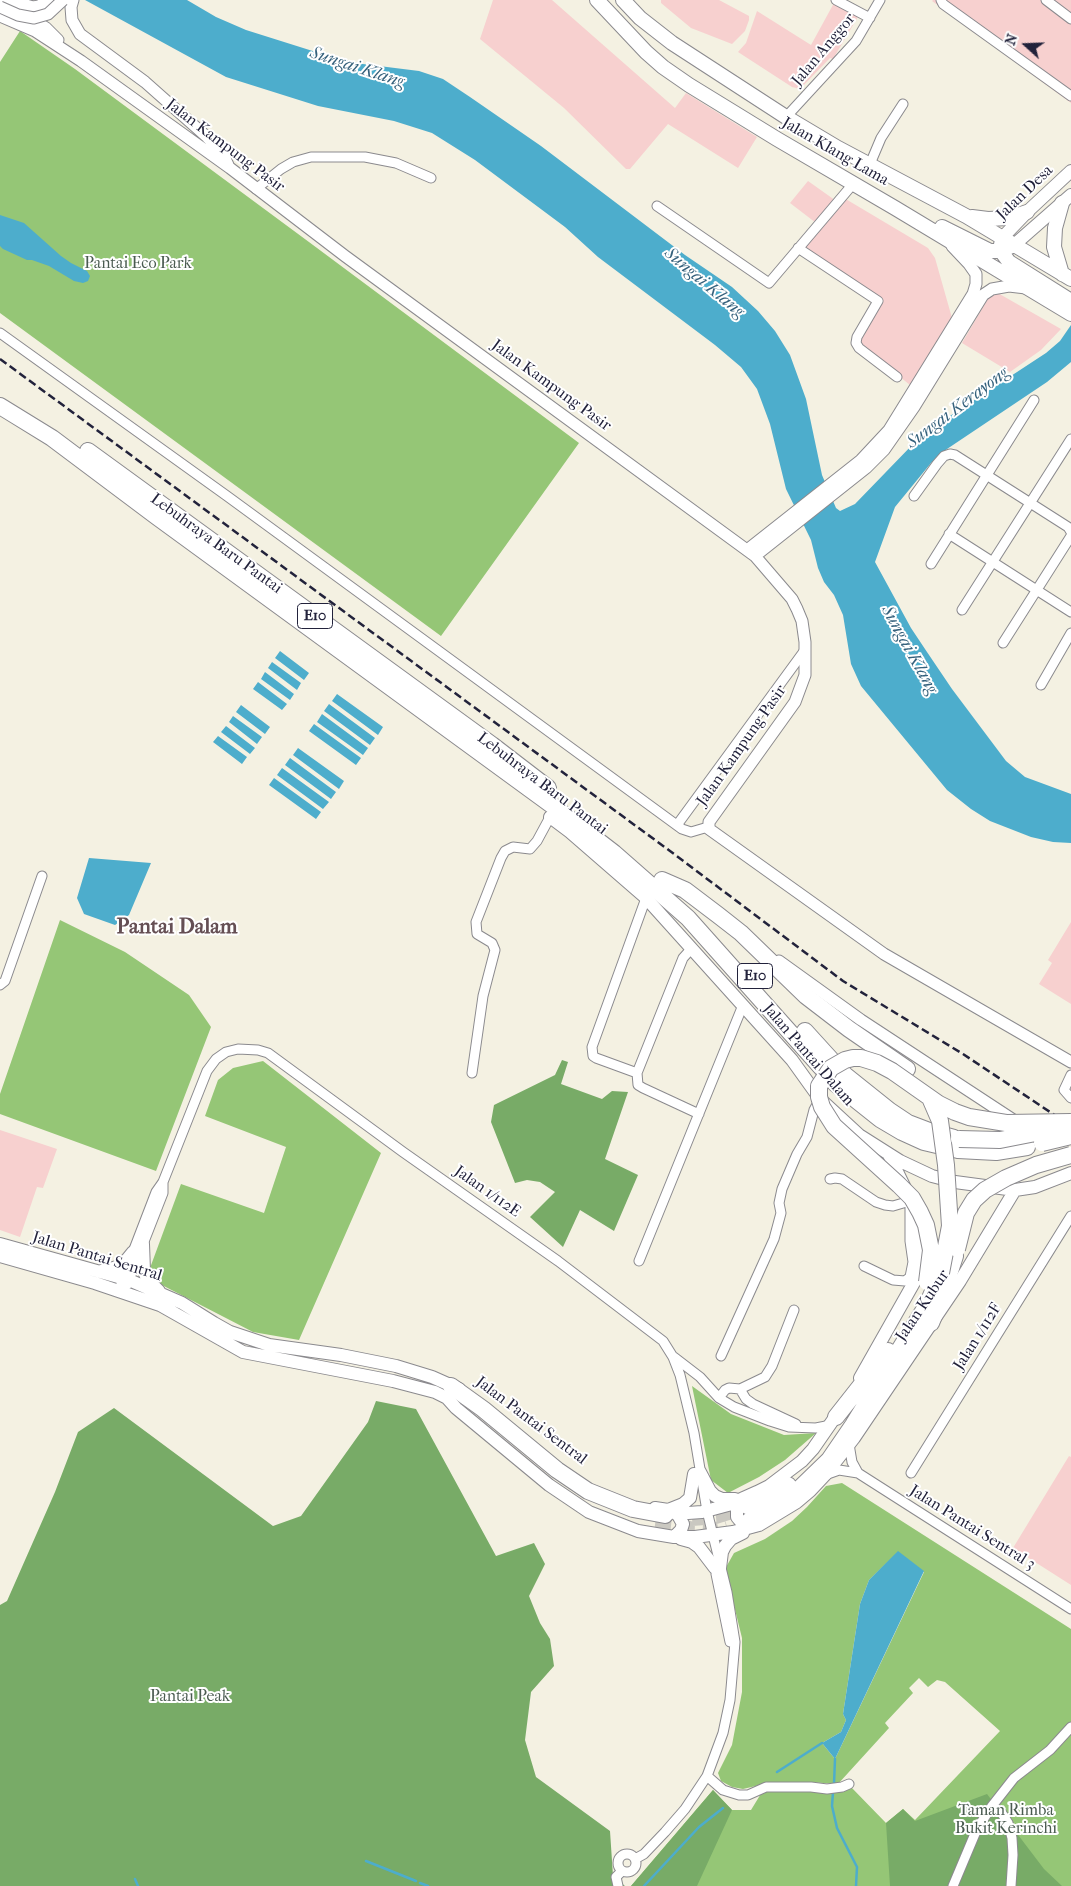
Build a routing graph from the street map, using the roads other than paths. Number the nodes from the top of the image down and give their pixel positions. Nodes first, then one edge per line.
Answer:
1 (2, 0) edge
2 (8, 0) edge
3 (63, 0) edge
4 (73, 0) edge
5 (596, 0) edge
6 (623, 0) edge
7 (836, 0) edge
8 (880, 0) edge
9 (941, 0) edge
10 (1046, 0) edge
11 (44, 2) edge
12 (0, 7) edge
13 (0, 16) edge
14 (870, 18) junction
15 (1071, 19) edge
16 (73, 55) junction
17 (1071, 96) edge
18 (903, 104) dead end
19 (786, 117) junction
20 (870, 164) junction
21 (230, 168) junction
22 (1071, 171) edge
23 (431, 178) dead end
24 (901, 181) junction
25 (852, 184) junction
26 (256, 189) junction
27 (1066, 199) edge
28 (657, 206) dead end
29 (896, 208) junction
30 (1027, 212) junction
31 (966, 216) junction
32 (945, 239) junction
33 (1002, 244) junction
34 (1014, 245) junction
35 (981, 247) junction
36 (798, 248) junction
37 (1067, 277) edge
38 (1028, 288) junction
39 (1071, 301) edge
40 (1071, 314) edge
41 (0, 333) edge
42 (897, 378) dead end
43 (0, 394) edge
44 (1034, 400) dead end
45 (0, 406) edge
46 (1071, 439) edge
47 (863, 464) junction
48 (986, 476) junction
49 (914, 496) dead end
50 (1030, 503) junction
51 (1071, 532) edge
52 (949, 534) junction
53 (1071, 536) edge
54 (751, 553) junction
55 (993, 562) junction
56 (931, 564) dead end
57 (1037, 591) junction
58 (962, 610) dead end
59 (1071, 612) edge
60 (1071, 634) edge
61 (1003, 643) dead end
62 (805, 650) junction
63 (1041, 685) dead end
64 (459, 736) junction
65 (550, 817) junction
66 (677, 825) junction
67 (708, 827) junction
68 (42, 876) dead end
69 (662, 880) junction
70 (646, 898) junction
71 (741, 933) junction
72 (692, 948) junction
73 (0, 985) edge
74 (743, 1005) junction
75 (1071, 1062) edge
76 (472, 1073) dead end
77 (637, 1073) junction
78 (1071, 1075) edge
79 (1071, 1098) edge
80 (820, 1099) junction
81 (699, 1114) junction
82 (1071, 1124) edge
83 (1071, 1136) edge
84 (959, 1145) junction
85 (1071, 1145) edge
86 (1027, 1147) junction
87 (889, 1155) junction
88 (1071, 1156) edge
89 (919, 1170) junction
90 (1071, 1173) edge
91 (830, 1180) dead end
92 (1015, 1190) junction
93 (909, 1198) junction
94 (1071, 1216) edge
95 (0, 1244) edge
96 (138, 1248) junction
97 (0, 1256) edge
98 (639, 1261) dead end
99 (864, 1266) dead end
100 (94, 1271) junction
101 (125, 1279) junction
102 (120, 1292) junction
103 (162, 1294) junction
104 (794, 1310) dead end
105 (931, 1323) junction
106 (248, 1338) junction
107 (893, 1351) junction
108 (243, 1352) junction
109 (341, 1355) junction
110 (721, 1356) dead end
111 (673, 1357) junction
112 (338, 1370) junction
113 (740, 1389) junction
114 (449, 1392) junction
115 (719, 1398) junction
116 (833, 1421) junction
117 (802, 1428) junction
118 (852, 1441) junction
119 (697, 1473) junction
120 (858, 1473) junction
121 (911, 1473) dead end
122 (825, 1475) junction
123 (704, 1511) junction
124 (750, 1512) junction
125 (663, 1516) junction
126 (710, 1536) junction
127 (674, 1537) junction
128 (718, 1568) junction
129 (1071, 1609) edge
130 (1071, 1727) edge
131 (707, 1776) junction
132 (849, 1784) dead end
133 (992, 1806) junction
134 (635, 1859) junction
135 (622, 1871) junction
136 (618, 1886) edge
137 (953, 1886) edge
138 (1011, 1886) edge

1 - 16 street
2 - 11 street
3 - 12 street, bridge
4 - 21 street
5 - 25 main road, Jalan Klang Lama
6 - 19 main road, Jalan Klang Lama
7 - 14 street
8 - 14 street, Jalan Anggor
9 - 17 street
10 - 15 street
13 - 16 street
14 - 19 street, Jalan Anggor
16 - 21 street, Jalan Kampung Pasir
18 - 20 street
19 - 20 main road, Jalan Klang Lama
20 - 24 main road, Jalan Klang Lama
21 - 26 street, Jalan Kampung Pasir
22 - 30 main road, Jalan Desa
23 - 26 street
24 - 31 main road, Jalan Klang Lama
24 - 35 main road
25 - 29 main road, Jalan Klang Lama
25 - 36 street
26 - 54 street, Jalan Kampung Pasir
27 - 34 main road, Jalan Desa
27 - 37 main road
28 - 36 street
29 - 32 main road, Jalan Klang Lama
29 - 35 main road
30 - 31 main road
30 - 33 main road, Jalan Desa
31 - 33 main road, Jalan Klang Lama
32 - 38 main road, Jalan Klang Lama
32 - 47 street
33 - 34 main road
33 - 35 main road
33 - 39 main road, Jalan Klang Lama
34 - 37 main road
36 - 42 street
38 - 40 main road, Jalan Klang Lama
38 - 47 street
41 - 66 street, Jalan Kampung Pasir
43 - 69 highway, Lebuhraya Baru Pantai / E10
44 - 48 street
45 - 64 highway, Lebuhraya Baru Pantai / E10
46 - 50 street
47 - 54 street
48 - 49 street
48 - 50 street
48 - 52 street
50 - 51 street
50 - 55 street
52 - 55 street
52 - 56 street
53 - 57 street
54 - 62 street, Jalan Kampung Pasir
55 - 57 street
55 - 58 street
57 - 59 street
57 - 61 street
60 - 63 street
62 - 66 street
62 - 67 street, Jalan Kampung Pasir
64 - 65 highway
64 - 84 highway, Lebuhraya Baru Pantai / E10
65 - 70 main road, Jalan Pantai Dalam
65 - 76 street
66 - 67 street, Jalan Kampung Pasir
67 - 75 street, Jalan Kampung Pasir
68 - 73 street
69 - 71 highway
69 - 84 highway, Lebuhraya Baru Pantai / E10
70 - 72 main road, Jalan Pantai Dalam
70 - 77 street
71 - 88 street
71 - 107 highway, bridge
72 - 74 main road, Jalan Pantai Dalam
72 - 77 street
74 - 80 main road, Jalan Pantai Dalam
74 - 81 street
77 - 81 street
78 - 79 street
80 - 87 main road, Jalan Pantai Dalam
80 - 110 street
81 - 98 street
82 - 84 highway, Lebuhraya Baru Pantai / E10, bridge
82 - 107 highway, bridge
83 - 86 highway, Lebuhraya Baru Pantai / E10, bridge
84 - 86 highway, Lebuhraya Baru Pantai / E10
85 - 86 highway, Lebuhraya Baru Pantai / E10
87 - 89 main road, Jalan Pantai Dalam
87 - 93 main road, Jalan Pantai Sentral
88 - 105 highway, bridge
89 - 92 main road, Jalan Pantai Dalam
89 - 93 main road
90 - 92 main road, Jalan Pantai Dalam
91 - 93 street
92 - 105 main road, Jalan Kubur
93 - 99 street
93 - 116 main road, Jalan Pantai Sentral
94 - 121 street, Jalan 1/112F
95 - 100 main road, Jalan Pantai Sentral
96 - 100 main road
96 - 101 street
96 - 103 main road
96 - 111 street, Jalan 1/112E
97 - 102 main road, Jalan Pantai Sentral
100 - 101 main road, Jalan Pantai Sentral
101 - 102 street
101 - 103 main road, Jalan Pantai Sentral
102 - 108 main road, Jalan Pantai Sentral
103 - 106 main road, Jalan Pantai Sentral
104 - 113 street
105 - 118 main road, Jalan Kubur
106 - 108 main road
106 - 109 main road, Jalan Pantai Sentral
107 - 116 highway
107 - 118 highway
107 - 124 highway
108 - 112 main road, Jalan Pantai Sentral
109 - 112 main road
109 - 114 main road, Jalan Pantai Sentral
111 - 115 street
111 - 119 street, Jalan 1/112E
112 - 114 main road, Jalan Pantai Sentral
113 - 115 street
113 - 117 street
114 - 125 highway
114 - 127 main road, Jalan Pantai Sentral
115 - 117 street
116 - 117 street
116 - 124 main road, Jalan Pantai Sentral
118 - 120 street
118 - 122 main road, Jalan Pantai Sentral
119 - 123 street, Jalan 1/112E
119 - 124 main road
119 - 125 main road
120 - 122 street
120 - 129 street, Jalan Pantai Sentral 3
122 - 124 main road, Jalan Pantai Sentral
123 - 124 main road, Jalan Pantai Sentral
123 - 125 main road, Jalan Pantai Sentral
123 - 126 street, Jalan 1/112E
124 - 126 main road, Jalan Pantai Sentral
124 - 128 main road
125 - 127 main road
126 - 127 main road, Jalan Pantai Sentral
126 - 128 street, Jalan 1/112E
127 - 128 main road
128 - 131 street, Jalan 1/112E
130 - 133 street
131 - 132 street
131 - 134 street, Jalan 1/112E
133 - 137 street
133 - 138 street
134 - 135 street
134 - 135 street
135 - 136 street

